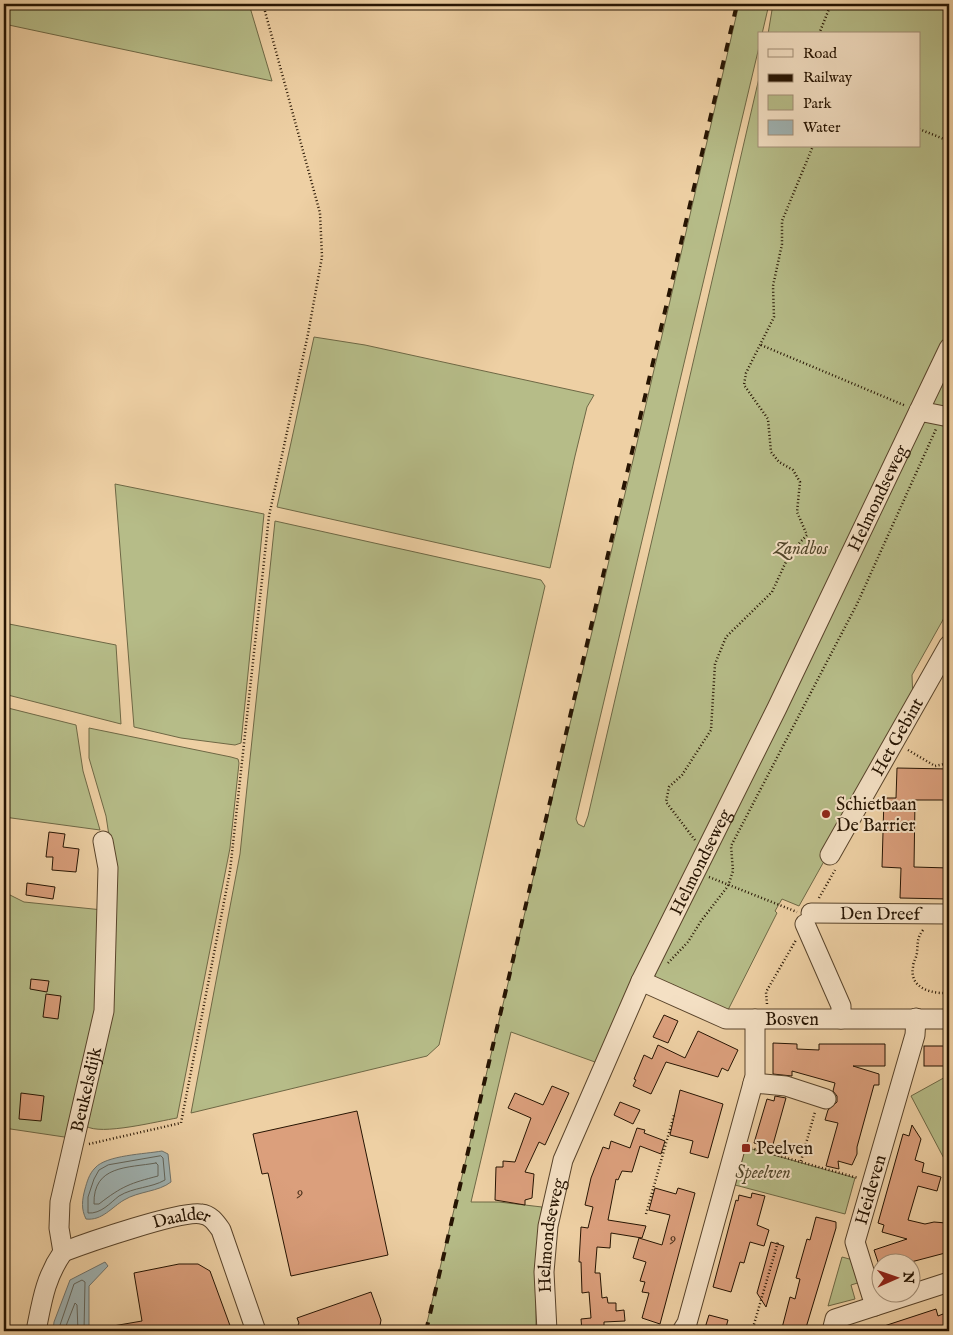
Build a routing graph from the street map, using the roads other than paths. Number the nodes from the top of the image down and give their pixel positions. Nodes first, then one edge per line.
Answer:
1 (949, 348) edge
2 (918, 411) junction
3 (946, 416) edge
4 (949, 645) edge
5 (103, 841) dead end
6 (830, 855) dead end
7 (949, 914) edge
8 (641, 980) junction
9 (916, 1018) junction
10 (755, 1019) junction
11 (841, 1019) junction
12 (949, 1019) edge
13 (753, 1083) junction
14 (823, 1098) road end
15 (63, 1252) junction
16 (949, 1282) edge
17 (875, 1306) junction
18 (36, 1331) edge
19 (256, 1331) edge
20 (547, 1331) edge
21 (682, 1331) edge
22 (832, 1331) edge

1 - 2 street, Helmondseweg
2 - 3 street
2 - 8 street, Helmondseweg
4 - 6 street, Het Gebint
5 - 15 street, Beukelsdijk
7 - 11 street, Den Dreef
8 - 10 street, Bosven
8 - 20 street, Helmondseweg
9 - 11 street, Bosven
9 - 12 street, Bosven
9 - 17 street, Heideven
10 - 11 street, Bosven
10 - 13 street
13 - 14 street
13 - 21 street
15 - 18 street
15 - 19 street, Daalder
16 - 17 street
17 - 22 street

